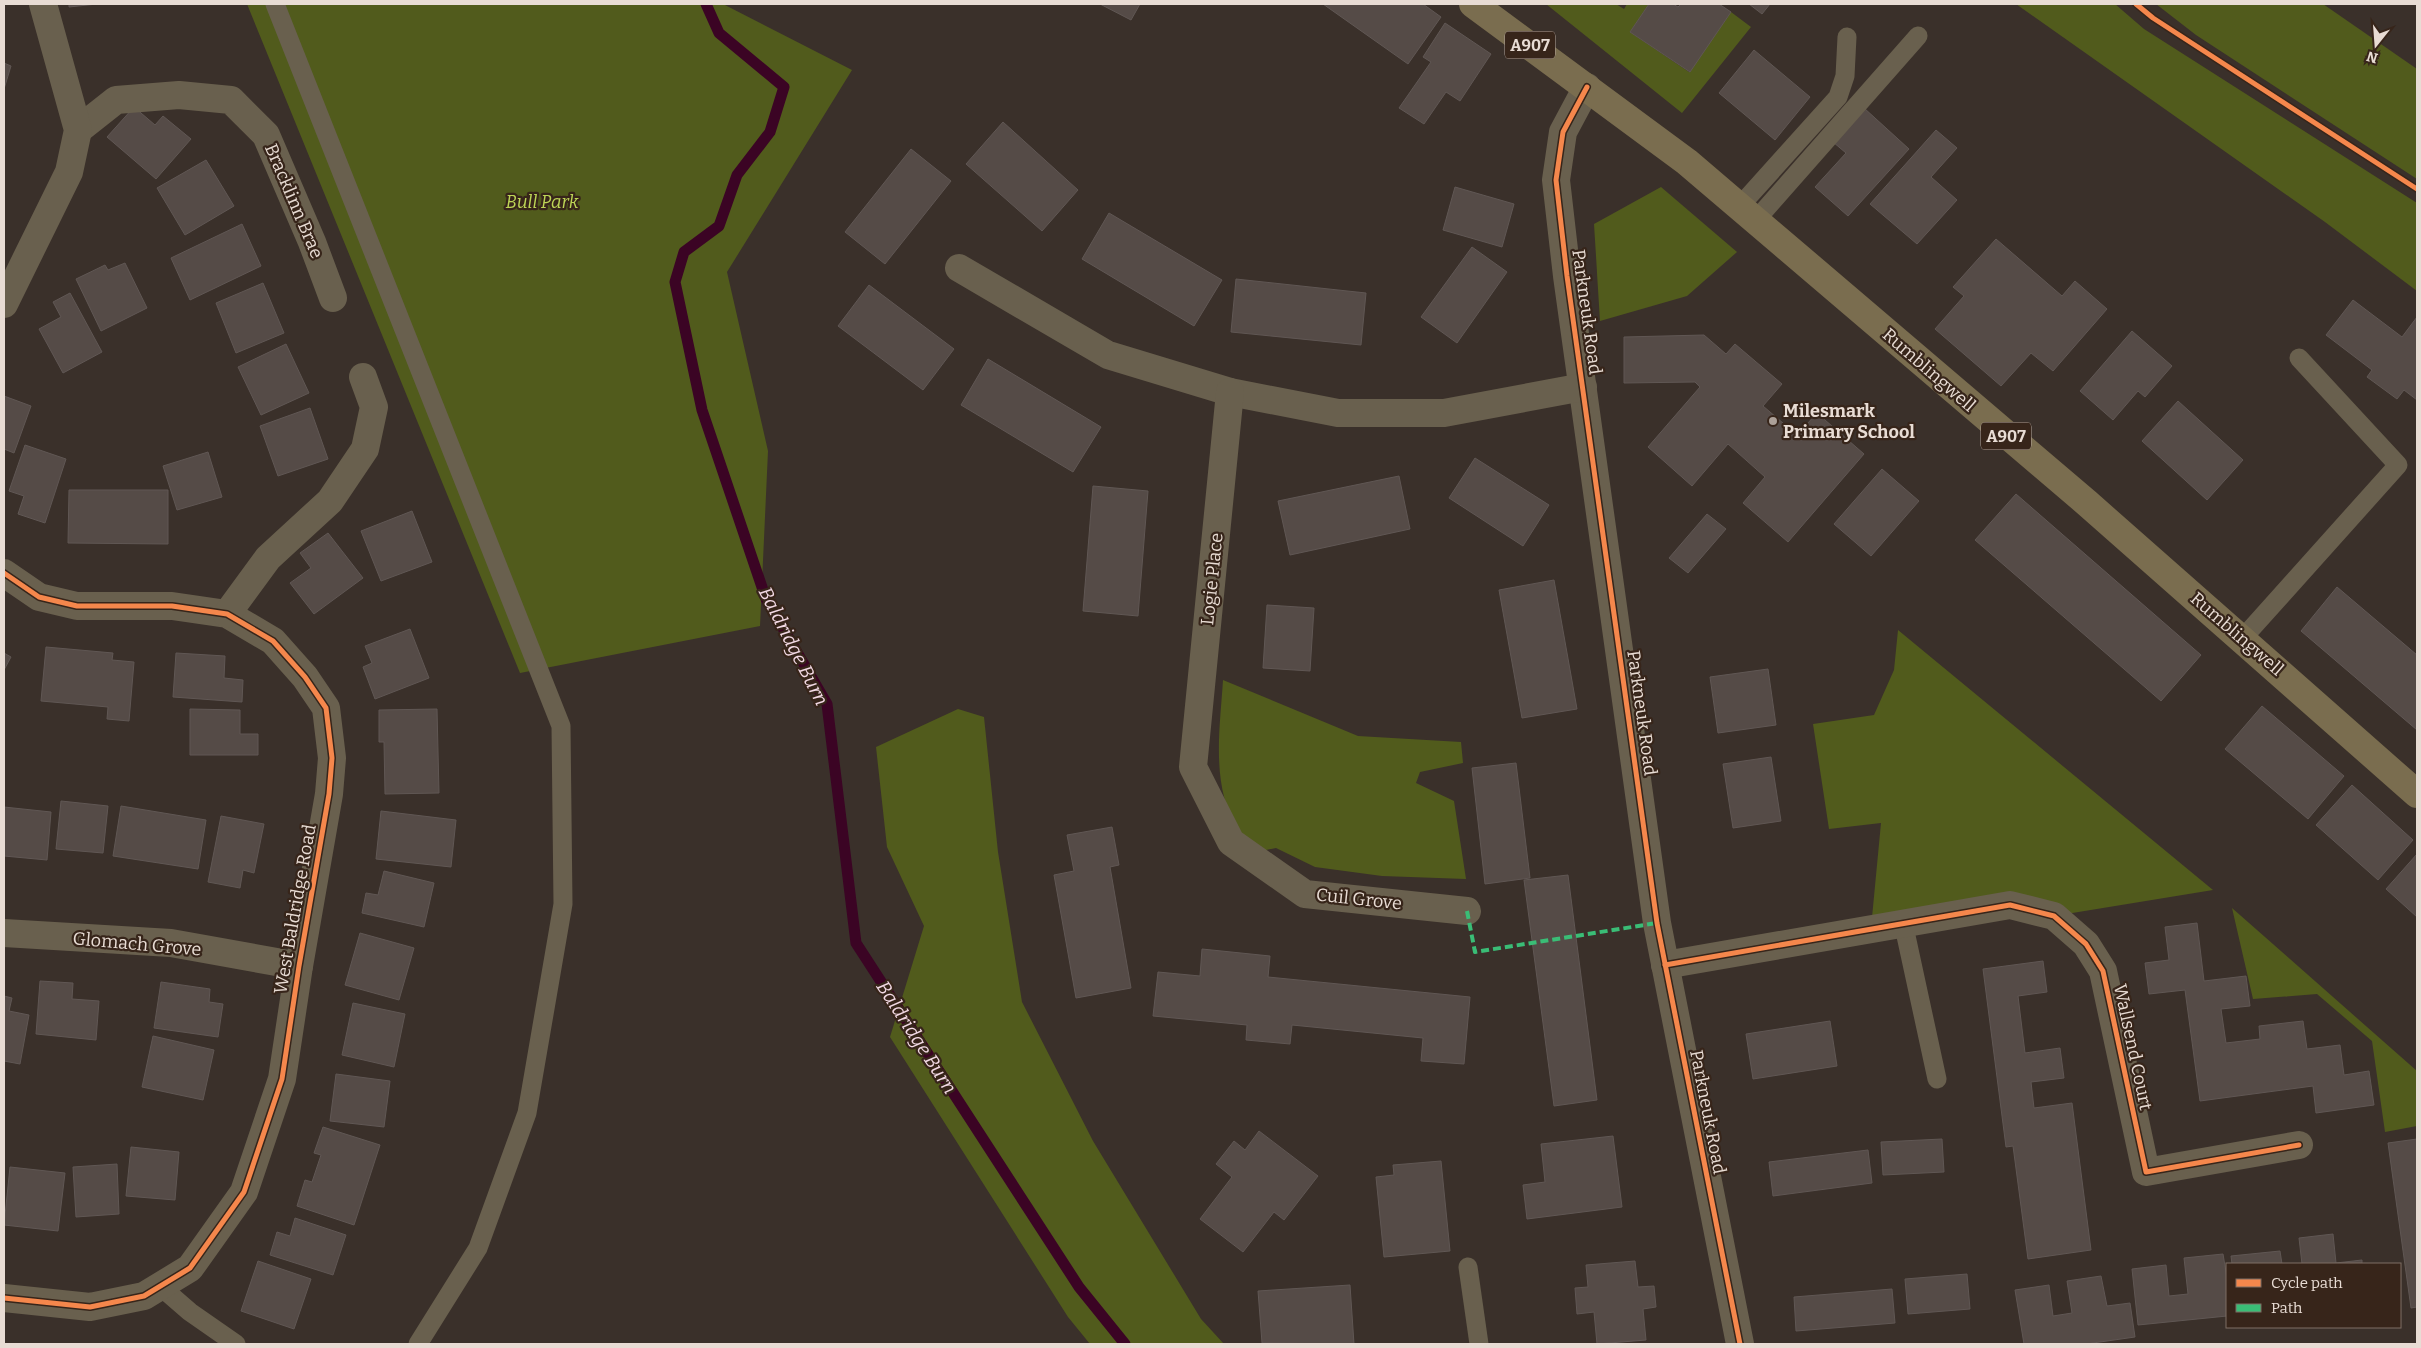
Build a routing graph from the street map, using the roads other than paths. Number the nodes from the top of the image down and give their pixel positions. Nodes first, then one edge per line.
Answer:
1 (43, 4) edge
2 (275, 4) edge
3 (1473, 4) edge
4 (1918, 36) dead end
5 (1847, 37) dead end
6 (1587, 87) junction
7 (78, 130) junction
8 (1747, 214) junction
9 (958, 268) dead end
10 (333, 298) dead end
11 (4, 304) edge
12 (2299, 358) dead end
13 (363, 377) dead end
14 (1583, 387) junction
15 (1230, 392) junction
16 (4, 572) edge
17 (227, 614) junction
18 (2242, 638) junction
19 (1193, 766) joint
20 (2417, 794) edge
21 (1467, 910) dead end
22 (1903, 922) junction
23 (4, 932) edge
24 (1665, 965) junction
25 (299, 966) junction
26 (1937, 1079) dead end
27 (2299, 1145) dead end
28 (1468, 1267) dead end
29 (160, 1286) junction
30 (4, 1298) edge
31 (236, 1344) edge
32 (418, 1344) edge
33 (1479, 1344) edge
34 (1737, 1344) edge

1 - 7 street
2 - 32 lane
3 - 6 main road, Rumblingwell / A907
4 - 8 lane
5 - 8 lane
6 - 8 main road, Rumblingwell / A907
6 - 14 street, Parkneuk Road
7 - 10 street, Bracklinn Brae
7 - 11 street
8 - 18 main road, Rumblingwell / A907
9 - 15 street
12 - 18 lane
13 - 17 street
14 - 15 street
14 - 24 street, Parkneuk Road
15 - 19 street, Logie Place
16 - 17 street, West Baldridge Road
17 - 25 street, West Baldridge Road
18 - 20 main road, Rumblingwell / A907
19 - 21 street, Cuil Grove
22 - 24 street, Wallsend Court
22 - 26 lane
22 - 27 street, Wallsend Court
23 - 25 street, Glomach Grove
24 - 34 street, Parkneuk Road
25 - 29 street, West Baldridge Road
28 - 33 lane
29 - 30 street, West Baldridge Road
29 - 31 lane

